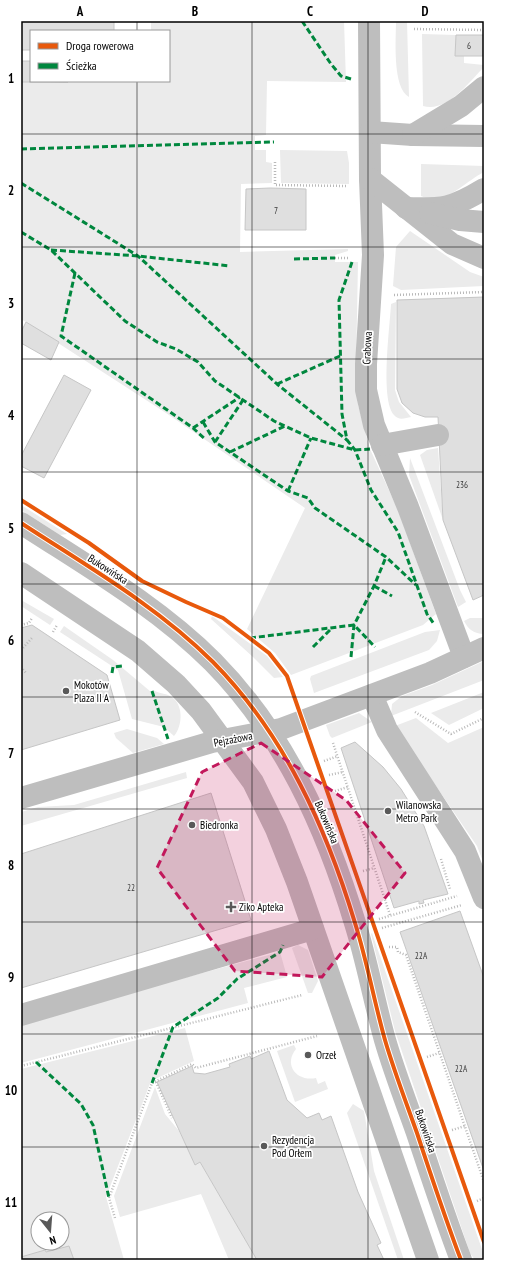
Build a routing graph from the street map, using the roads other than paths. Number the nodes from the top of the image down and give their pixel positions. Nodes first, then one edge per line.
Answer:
1 (369, 21) edge
2 (484, 87) edge
3 (484, 104) edge
4 (370, 132) junction
5 (412, 135) junction
6 (484, 136) edge
7 (370, 179) junction
8 (484, 189) edge
9 (406, 208) junction
10 (484, 222) edge
11 (484, 258) edge
12 (438, 435) dead end
13 (382, 445) junction
14 (21, 523) edge
15 (21, 573) edge
16 (484, 648) edge
17 (464, 657) junction
18 (372, 695) junction
19 (269, 732) junction
20 (224, 741) junction
21 (21, 798) edge
22 (475, 901) edge
23 (313, 929) junction
24 (21, 1015) edge
25 (428, 1260) edge
26 (461, 1260) edge

1 - 4 street, Grabowa
2 - 5 street
3 - 5 street
4 - 5 street
4 - 7 street, Grabowa
5 - 6 street
7 - 9 street
7 - 13 street, Grabowa
8 - 9 street
9 - 10 street
9 - 11 street
12 - 13 street
13 - 17 street, Grabowa
14 - 19 street, Bukowińska
15 - 20 street
16 - 17 street, Pejzażowa
17 - 18 street, Pejzażowa
18 - 19 street, Pejzażowa
18 - 22 street
19 - 20 street, Pejzażowa
19 - 26 street, Bukowińska
20 - 21 street, Pejzażowa
20 - 23 street
23 - 24 street
23 - 25 street

